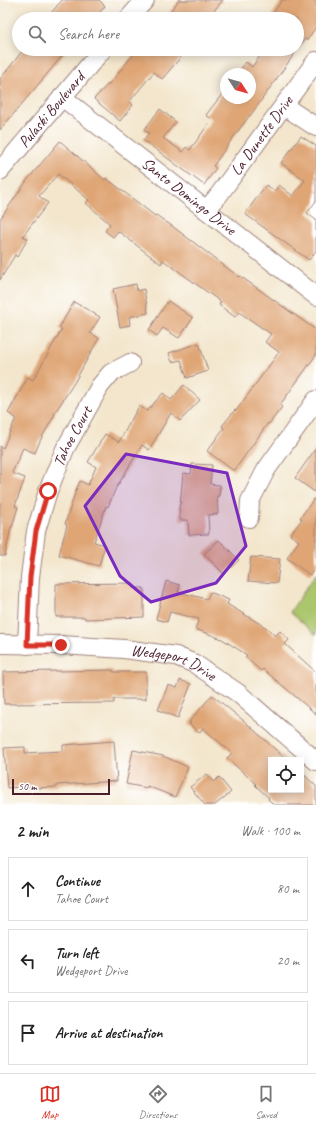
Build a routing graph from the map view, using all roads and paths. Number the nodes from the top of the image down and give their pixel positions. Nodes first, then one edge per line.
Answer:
1 (144, 0) edge
2 (134, 12) edge
3 (97, 56) edge
4 (316, 62) edge
5 (62, 97) junction
6 (284, 106) junction
7 (316, 127) edge
8 (0, 171) edge
9 (206, 210) junction
10 (316, 296) edge
11 (130, 363) dead end
12 (316, 400) edge
13 (249, 518) dead end
14 (0, 644) edge
15 (27, 645) junction
16 (316, 761) edge

1 - 2 street
3 - 5 street, Pulaski Boulevard
4 - 6 street, La Dunette Drive
5 - 8 street, Pulaski Boulevard
5 - 9 street, Santo Domingo Drive
6 - 7 street
6 - 9 street, La Dunette Drive
9 - 10 street, Santo Domingo Drive
11 - 15 street, Tahoe Court
12 - 13 street
14 - 15 street, Wedgeport Drive
15 - 16 street, Wedgeport Drive

